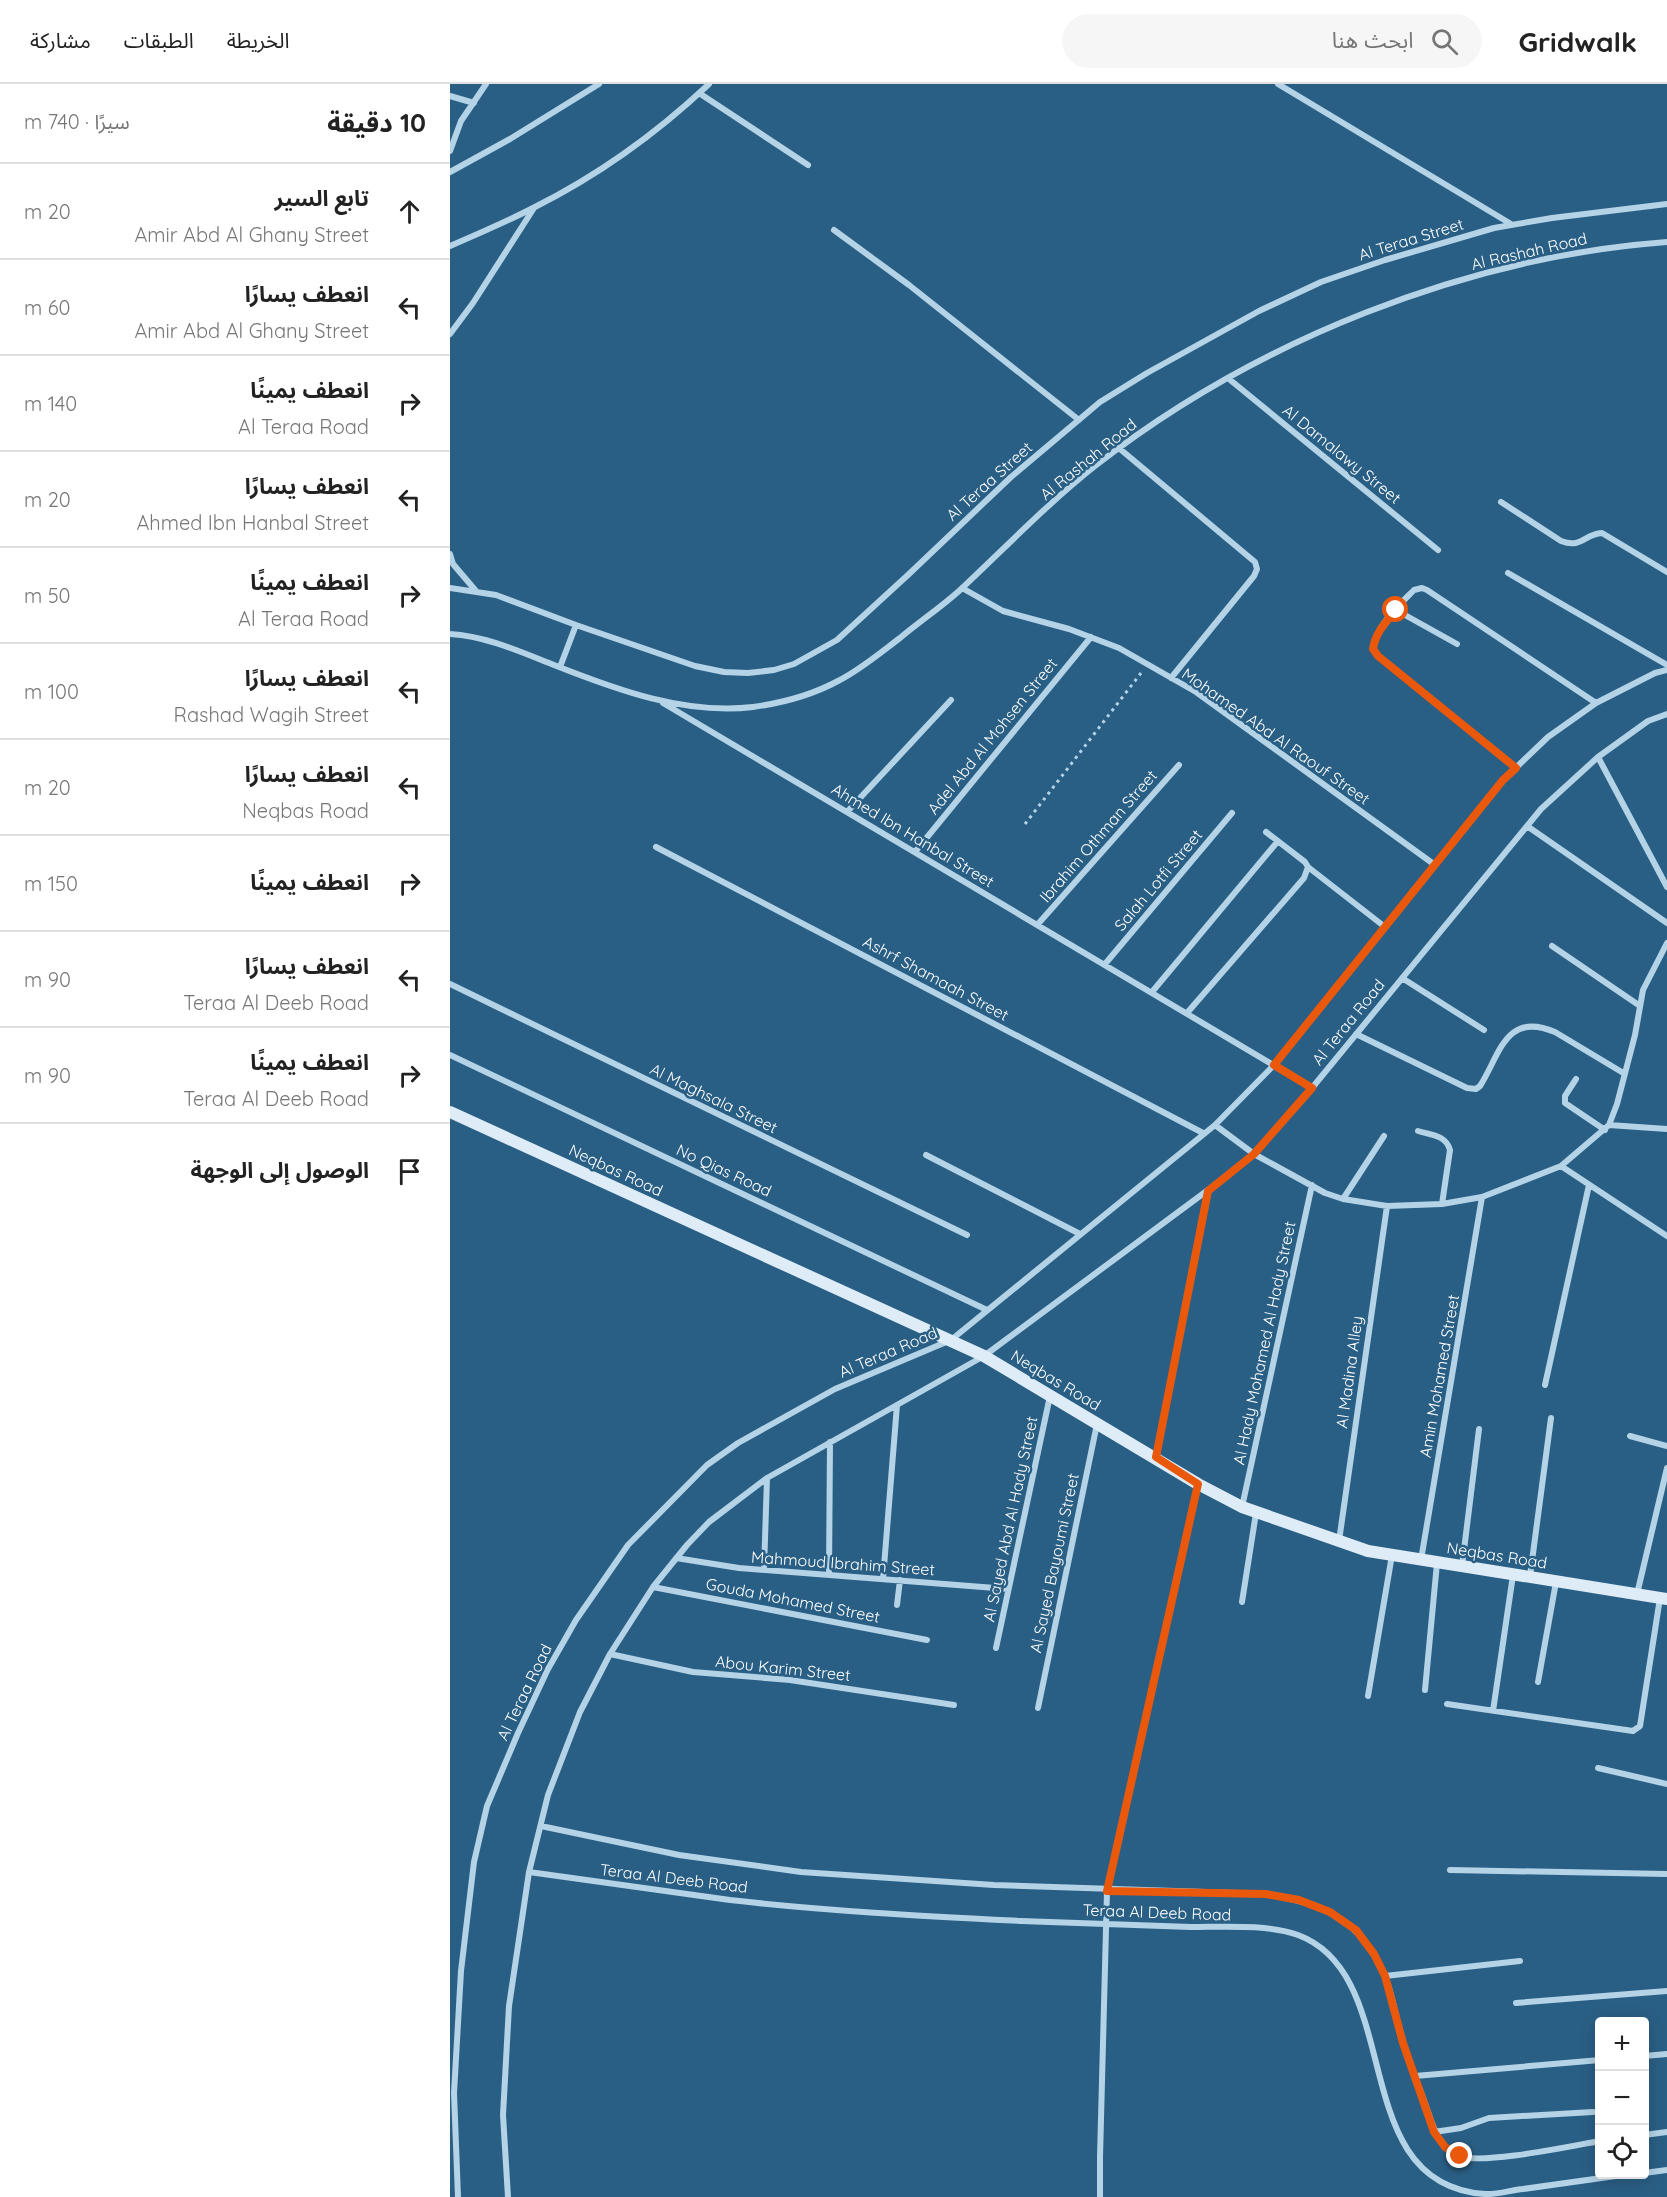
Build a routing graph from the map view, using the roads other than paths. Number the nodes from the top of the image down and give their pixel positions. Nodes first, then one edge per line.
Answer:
1 (486, 84) edge
2 (599, 84) edge
3 (708, 84) edge
4 (1278, 84) edge
5 (699, 93) junction
6 (450, 96) edge
7 (474, 103) junction
8 (450, 151) edge
9 (808, 165) dead end
10 (450, 172) edge
11 (1667, 204) edge
12 (534, 208) junction
13 (1552, 218) joint
14 (1512, 224) junction
15 (834, 230) dead end
16 (1667, 242) edge
17 (450, 246) edge
18 (450, 334) edge
19 (1229, 379) junction
20 (1079, 420) junction
21 (1120, 449) junction
22 (1501, 502) dead end
23 (1438, 550) dead end
24 (450, 554) edge
25 (1667, 572) edge
26 (1508, 573) dead end
27 (450, 588) edge
28 (962, 588) junction
29 (476, 591) junction
30 (1396, 610) junction
31 (576, 625) junction
32 (450, 634) edge
33 (1091, 637) junction
34 (1457, 644) dead end
35 (1667, 665) edge
36 (560, 667) junction
37 (1667, 670) edge
38 (1171, 678) junction
39 (951, 699) dead end
40 (660, 701) junction
41 (1596, 703) junction
42 (1667, 714) edge
43 (1598, 758) junction
44 (1179, 765) dead end
45 (1516, 768) junction
46 (847, 812) junction
47 (1232, 813) dead end
48 (1527, 826) junction
49 (1266, 832) dead end
50 (1278, 841) junction
51 (656, 847) dead end
52 (915, 852) junction
53 (1436, 865) junction
54 (1308, 867) junction
55 (1667, 888) edge
56 (1667, 923) edge
57 (1038, 924) junction
58 (1385, 927) junction
59 (1667, 943) edge
60 (1552, 946) dead end
61 (1105, 964) junction
62 (1402, 978) junction
63 (450, 984) edge
64 (1152, 992) junction
65 (1640, 1006) junction
66 (1187, 1013) junction
67 (1484, 1030) dead end
68 (1356, 1034) junction
69 (450, 1054) edge
70 (1274, 1065) junction
71 (1625, 1074) junction
72 (1576, 1079) dead end
73 (1312, 1088) junction
74 (450, 1112) edge
75 (1215, 1125) junction
76 (1607, 1128) junction
77 (1667, 1129) edge
78 (1418, 1131) dead end
79 (1203, 1133) junction
80 (1384, 1136) dead end
81 (1254, 1154) junction
82 (926, 1155) dead end
83 (1561, 1166) junction
84 (1312, 1185) junction
85 (1589, 1185) junction
86 (1208, 1191) junction
87 (1482, 1197) junction
88 (1343, 1199) junction
89 (1442, 1204) junction
90 (1387, 1206) junction
91 (1080, 1234) junction
92 (967, 1235) dead end
93 (1667, 1236) edge
94 (987, 1310) junction
95 (951, 1340) junction
96 (984, 1356) junction
97 (1545, 1385) dead end
98 (1050, 1396) junction
99 (897, 1405) junction
100 (1551, 1418) dead end
101 (1097, 1424) junction
102 (1479, 1429) dead end
103 (1630, 1436) dead end
104 (830, 1442) junction
105 (1667, 1446) edge
106 (1156, 1457) junction
107 (1667, 1468) edge
108 (767, 1478) junction
109 (1198, 1484) junction
110 (1242, 1507) junction
111 (1256, 1512) junction
112 (1339, 1542) junction
113 (1392, 1555) junction
114 (676, 1558) junction
115 (1421, 1560) junction
116 (1437, 1563) junction
117 (1462, 1567) junction
118 (764, 1570) junction
119 (1513, 1574) junction
120 (829, 1575) junction
121 (1530, 1577) junction
122 (883, 1579) junction
123 (900, 1581) junction
124 (1556, 1581) junction
125 (653, 1587) junction
126 (1008, 1589) junction
127 (1637, 1594) junction
128 (1663, 1598) edge
129 (1242, 1602) dead end
130 (897, 1605) dead end
131 (927, 1640) dead end
132 (996, 1648) dead end
133 (610, 1654) junction
134 (1538, 1682) dead end
135 (1425, 1689) dead end
136 (1368, 1696) dead end
137 (1447, 1704) dead end
138 (954, 1705) dead end
139 (1038, 1708) dead end
140 (1493, 1711) junction
141 (1598, 1768) dead end
142 (1667, 1784) edge
143 (541, 1826) junction
144 (1450, 1870) dead end
145 (529, 1872) junction
146 (1667, 1874) edge
147 (1107, 1894) junction
148 (1105, 1922) junction
149 (1520, 1961) dead end
150 (1385, 1976) junction
151 (1667, 1991) edge
152 (1516, 2003) dead end
153 (1667, 2054) edge
154 (1649, 2056) edge
155 (1595, 2060) edge
156 (1415, 2076) junction
157 (1593, 2112) dead end
158 (1434, 2132) junction
159 (1667, 2132) edge
160 (1649, 2134) edge
161 (1595, 2142) edge
162 (1667, 2170) edge
163 (1649, 2172) edge
164 (1600, 2179) edge
165 (1487, 2194) junction
166 (458, 2197) edge
167 (508, 2197) edge
168 (1100, 2197) edge
169 (1478, 2197) edge

1 - 7 street
2 - 10 street
3 - 5 street
4 - 14 street
5 - 9 street
5 - 12 street
6 - 7 street
7 - 8 street
11 - 13 street, Al Rashah Road
12 - 17 street
12 - 18 street
13 - 14 street, Al Teraa Street
14 - 20 street, Al Teraa Street
15 - 20 street
16 - 19 street, Al Rashah Road
19 - 21 street, Al Rashah Road
19 - 23 street, Al Damalawy Street
20 - 31 street, Al Teraa Street
21 - 28 street, Al Rashah Road
21 - 38 street
22 - 25 street
24 - 29 street
26 - 35 street
27 - 29 street, Al Teraa Street
28 - 33 street, Mohamed Abd Al Raouf Street
28 - 40 street, Al Rashah Road
29 - 31 street, Al Teraa Street
30 - 34 street
30 - 41 street
30 - 45 street
31 - 36 street
32 - 36 street
33 - 38 street, Mohamed Abd Al Raouf Street
33 - 52 street, Adel Abd Al Mohsen Street
36 - 40 street, Al Rashah Road
37 - 41 street, Al Teraa Road
38 - 53 street, Mohamed Abd Al Raouf Street
39 - 46 street
40 - 46 street, Ahmed Ibn Hanbal Street
41 - 45 street, Al Teraa Road
42 - 43 street, Al Teraa Road
43 - 48 street, Al Teraa Road
43 - 55 street
44 - 57 street, Ibrahim Othman Street
45 - 53 street, Al Teraa Road
46 - 52 street, Ahmed Ibn Hanbal Street
47 - 61 street, Salah Lotfi Street
48 - 56 street
48 - 62 street, Al Teraa Road
49 - 50 street
50 - 54 street
50 - 64 street
51 - 79 street, Ashrf Shamaah Street
52 - 57 street, Ahmed Ibn Hanbal Street
53 - 58 street, Al Teraa Road
54 - 58 street
54 - 66 street
57 - 61 street, Ahmed Ibn Hanbal Street
58 - 70 street, Al Teraa Road
59 - 65 street
60 - 65 street
61 - 64 street, Ahmed Ibn Hanbal Street
62 - 67 street
62 - 68 street, Al Teraa Road
63 - 92 street, Al Maghsala Street
64 - 66 street, Ahmed Ibn Hanbal Street
65 - 71 street
66 - 70 street, Ahmed Ibn Hanbal Street
68 - 71 street
68 - 73 street, Al Teraa Road
69 - 94 street, No Qias Road
70 - 73 street, Ahmed Ibn Hanbal Street
70 - 75 street, Al Teraa Road
71 - 76 street
72 - 76 street
73 - 81 street, Al Teraa Road
74 - 95 street, Neqbas Road
75 - 79 street, Al Teraa Road
75 - 81 street
76 - 77 street
76 - 83 street
78 - 89 street
79 - 91 street, Al Teraa Road
80 - 88 street
81 - 84 street
81 - 86 street, Al Teraa Road
82 - 91 street
83 - 85 street
83 - 87 street
84 - 88 street
84 - 110 street, Al Hady Mohamed Al Hady Street
85 - 93 street
85 - 97 street
86 - 96 street, Al Teraa Road
86 - 106 street
87 - 89 street
87 - 115 street, Amin Mohamed Street
88 - 90 street
89 - 90 street
90 - 112 street, Al Madina Alley
91 - 94 street, Al Teraa Road
94 - 95 street, Al Teraa Road
95 - 96 street, Neqbas Road
95 - 166 street, Al Teraa Road
96 - 98 street, Neqbas Road
96 - 99 street, Al Teraa Road
98 - 101 street, Neqbas Road
98 - 126 street, Al Sayed Abd Al Hady Street
99 - 104 street, Al Teraa Road
99 - 122 street
100 - 121 street
101 - 106 street, Neqbas Road
101 - 139 street, Al Sayed Bayoumi Street
102 - 117 street
103 - 105 street
104 - 108 street, Al Teraa Road
104 - 120 street
106 - 109 street, Neqbas Road
107 - 127 street
108 - 114 street, Al Teraa Road
108 - 118 street
109 - 110 street, Neqbas Road
109 - 147 street
110 - 111 street, Neqbas Road
111 - 112 street, Neqbas Road
111 - 129 street
112 - 113 street, Neqbas Road
113 - 115 street, Neqbas Road
113 - 136 street
114 - 118 street, Mahmoud Ibrahim Street
114 - 125 street, Al Teraa Road
115 - 116 street, Neqbas Road
116 - 117 street, Neqbas Road
116 - 135 street
117 - 119 street, Neqbas Road
118 - 120 street, Mahmoud Ibrahim Street
119 - 121 street, Neqbas Road
119 - 140 street
120 - 122 street, Mahmoud Ibrahim Street
121 - 124 street, Neqbas Road
122 - 123 street, Mahmoud Ibrahim Street
123 - 126 street, Mahmoud Ibrahim Street
123 - 130 street, Gouda Mohamed Street
124 - 127 street, Neqbas Road
124 - 134 street
125 - 131 street, Gouda Mohamed Street
125 - 133 street, Al Teraa Road
126 - 132 street, Al Sayed Abd Al Hady Street
127 - 128 street, Neqbas Road
128 - 140 street
133 - 138 street, Abou Karim Street
133 - 143 street, Al Teraa Road
137 - 140 street
141 - 142 street
143 - 145 street, Al Teraa Road
143 - 147 street, Teraa Al Deeb Road
144 - 146 street
145 - 148 street, Teraa Al Deeb Road
145 - 167 street, Al Teraa Road
147 - 148 street
147 - 150 street, Teraa Al Deeb Road
148 - 165 street, Teraa Al Deeb Road
148 - 168 street
149 - 150 street
150 - 156 street, Teraa Al Deeb Road
151 - 152 street
153 - 154 street
155 - 156 street
156 - 158 street, Teraa Al Deeb Road
157 - 158 street
158 - 161 street, Teraa Al Deeb Road
159 - 160 street
162 - 163 street
164 - 165 street, Teraa Al Deeb Road
165 - 169 street

